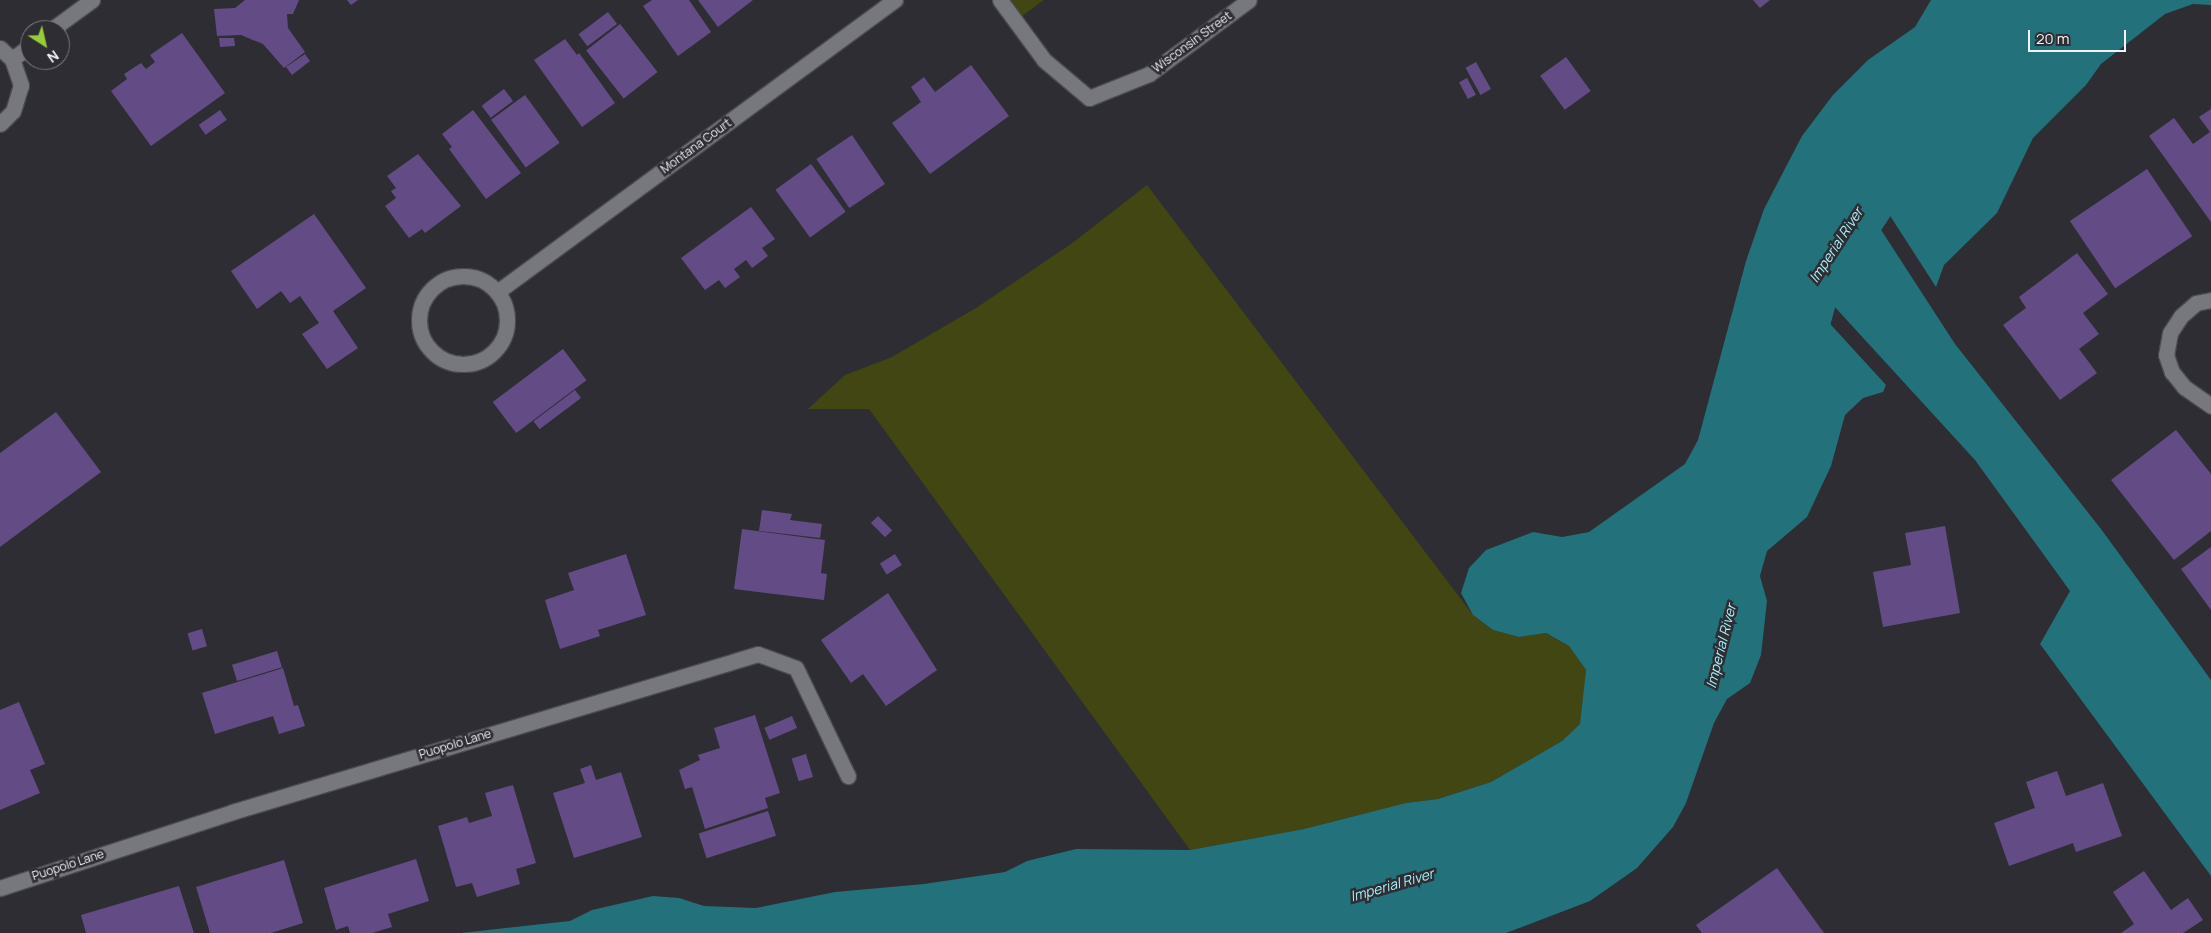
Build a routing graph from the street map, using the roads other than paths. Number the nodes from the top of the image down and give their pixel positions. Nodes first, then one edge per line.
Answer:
1 (92, 0) edge
2 (895, 0) edge
3 (1000, 0) edge
4 (1249, 0) edge
5 (65, 20) edge
6 (0, 48) edge
7 (20, 53) edge
8 (12, 59) junction
9 (0, 124) edge
10 (497, 292) junction
11 (2211, 300) edge
12 (2211, 406) edge
13 (848, 776) dead end
14 (0, 888) edge

1 - 5 street
2 - 10 street, Montana Court
3 - 4 street, Wisconsin Street
6 - 8 street
7 - 8 street
8 - 9 street
10 - 10 street
11 - 12 street
13 - 14 street, Puopolo Lane

